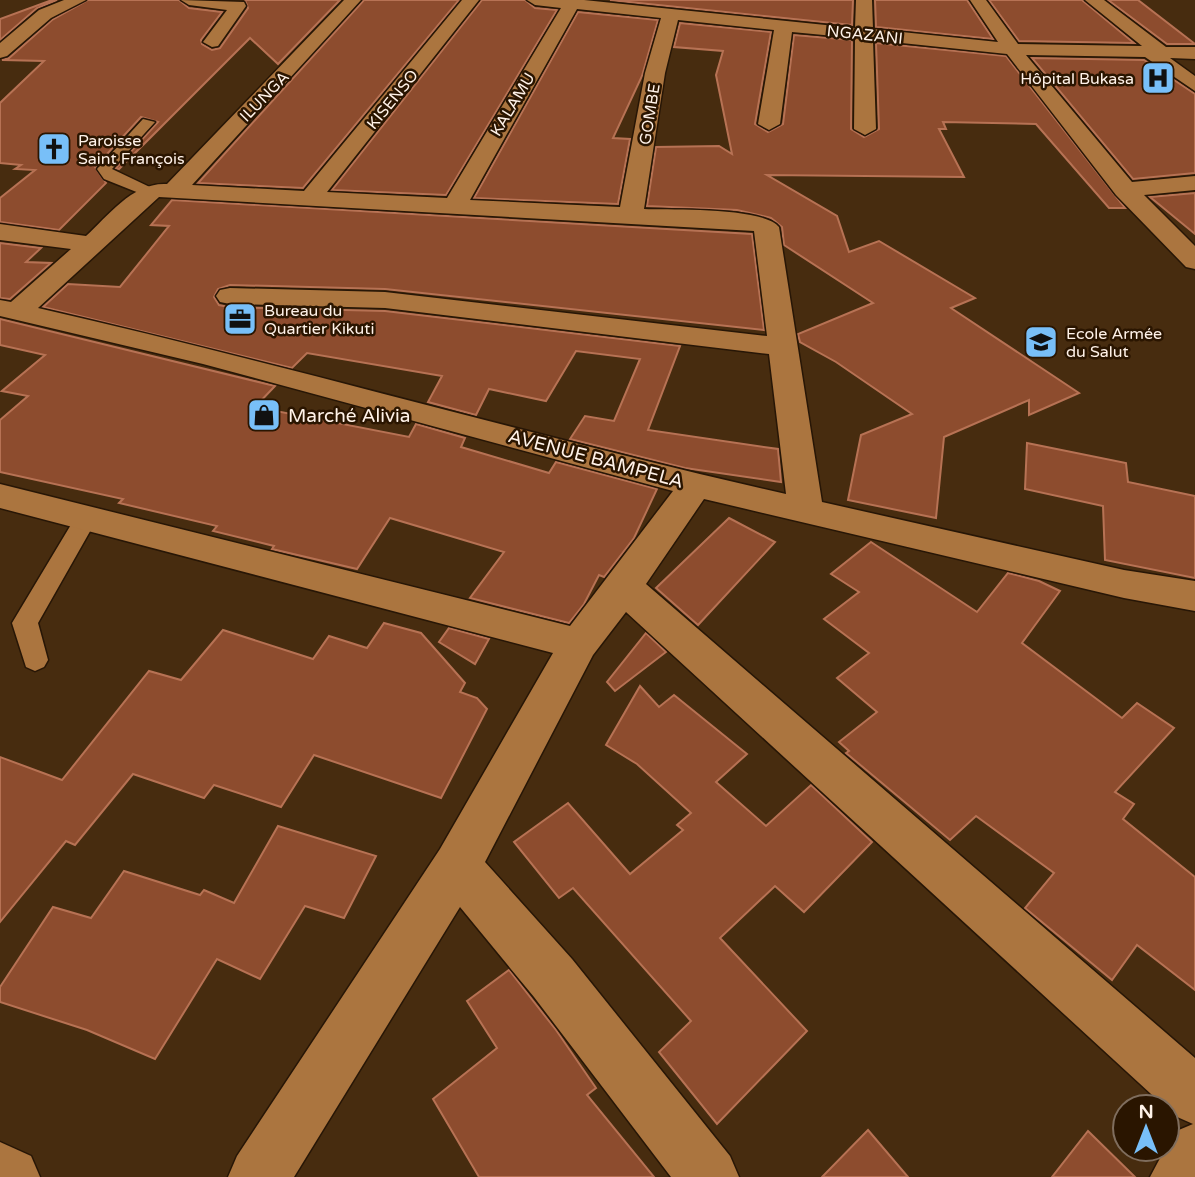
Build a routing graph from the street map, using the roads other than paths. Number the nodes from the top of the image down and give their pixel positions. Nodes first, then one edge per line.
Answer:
1 (78, 0) edge
2 (189, 0) edge
3 (353, 0) edge
4 (471, 0) edge
5 (535, 0) edge
6 (864, 0) edge
7 (978, 0) edge
8 (1093, 0) edge
9 (572, 4) junction
10 (671, 13) junction
11 (784, 25) junction
12 (863, 33) junction
13 (212, 42) dead end
14 (1011, 49) junction
15 (0, 52) edge
16 (1155, 52) junction
17 (1195, 53) edge
18 (1195, 85) edge
19 (148, 121) dead end
20 (769, 124) dead end
21 (865, 129) dead end
22 (1195, 183) edge
23 (174, 190) junction
24 (1124, 190) junction
25 (149, 192) junction
26 (311, 197) junction
27 (454, 206) junction
28 (630, 217) junction
29 (0, 232) edge
30 (90, 244) junction
31 (1195, 261) edge
32 (230, 296) dead end
33 (8, 310) edge
34 (784, 347) junction
35 (695, 485) junction
36 (0, 496) edge
37 (806, 510) junction
38 (86, 519) junction
39 (624, 587) junction
40 (1195, 596) edge
41 (579, 644) junction
42 (35, 660) dead end
43 (457, 866) junction
44 (1195, 1096) edge
45 (1195, 1153) edge
46 (0, 1172) edge
47 (9, 1177) edge
48 (258, 1177) edge
49 (709, 1177) edge
50 (1180, 1177) edge

1 - 15 street
2 - 13 street
3 - 23 street, ILUNGA
4 - 26 street, KISENSO
5 - 9 street, NGAZANI
6 - 12 street
7 - 14 street
8 - 16 street
9 - 10 street, NGAZANI
9 - 27 street, KALAMU
10 - 11 street, NGAZANI
10 - 28 street, GOMBE
11 - 12 street, NGAZANI
11 - 20 street
12 - 14 street, NGAZANI
12 - 21 street
14 - 16 street, NGAZANI
14 - 24 street
16 - 17 street, NGAZANI
16 - 18 street
19 - 25 lane
22 - 24 street
23 - 25 street
23 - 26 street
24 - 31 street
25 - 30 street
26 - 27 street
27 - 28 street
28 - 34 street
29 - 30 street
30 - 33 street
32 - 34 street
33 - 35 street, AVENUE BAMPELA
34 - 37 street
35 - 37 street, AVENUE BAMPELA
35 - 39 street
36 - 38 street
37 - 40 street, AVENUE BAMPELA
38 - 41 street
38 - 42 lane
39 - 41 street
39 - 44 street
41 - 43 street
43 - 48 street
43 - 49 street
45 - 50 street
46 - 47 street

